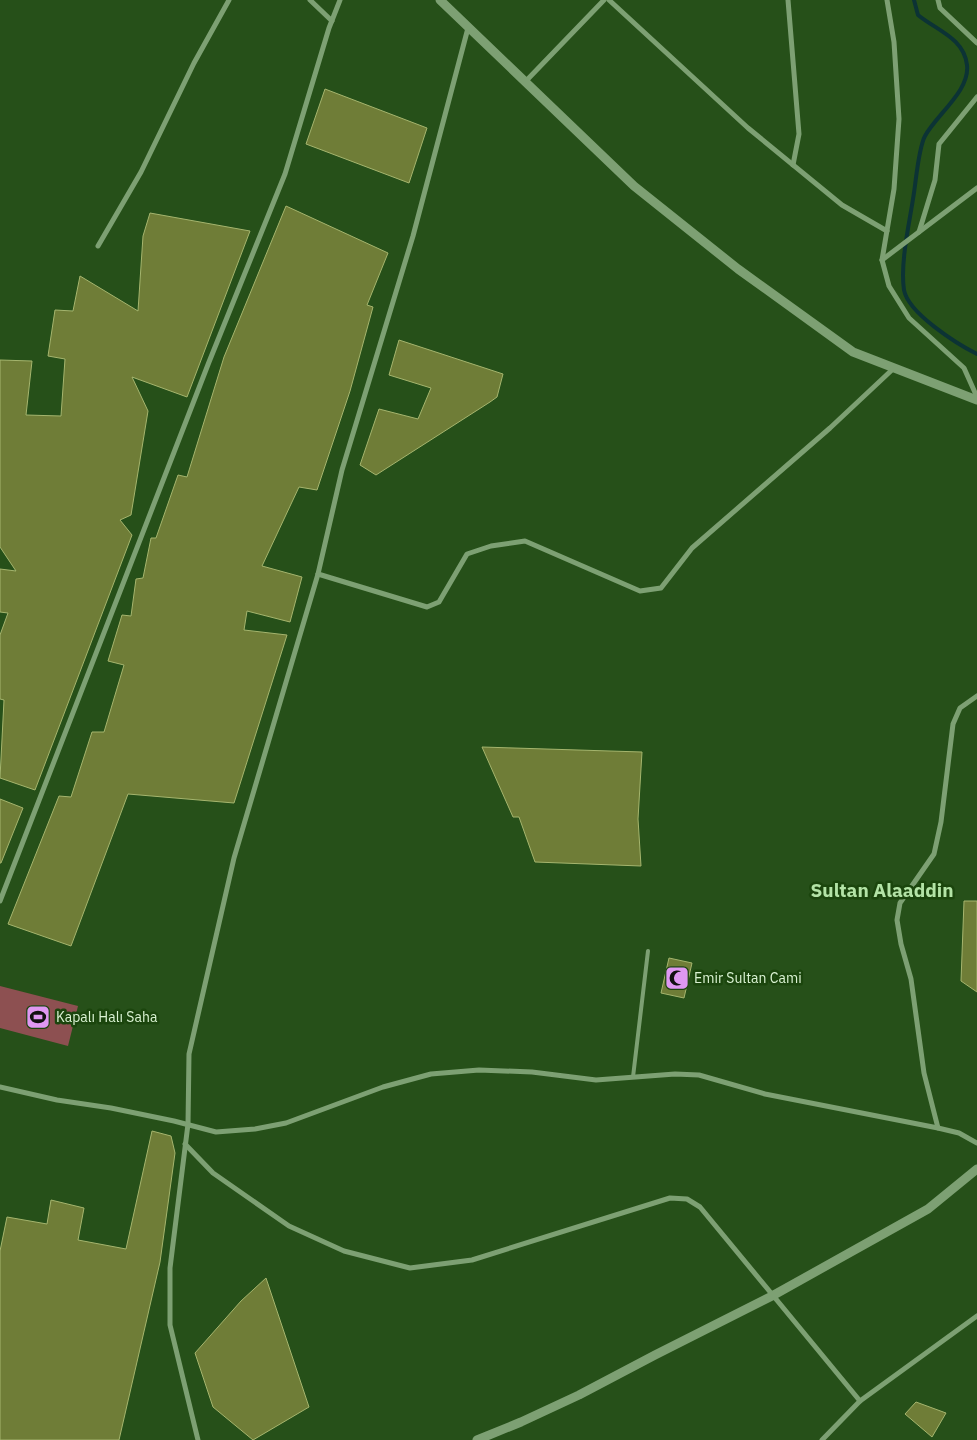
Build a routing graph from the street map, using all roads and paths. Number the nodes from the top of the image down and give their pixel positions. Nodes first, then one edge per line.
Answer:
1 (229, 0) edge
2 (310, 0) edge
3 (340, 0) edge
4 (440, 0) edge
5 (604, 0) edge
6 (609, 0) edge
7 (788, 0) edge
8 (887, 0) edge
9 (938, 0) edge
10 (332, 22) junction
11 (468, 28) junction
12 (977, 43) edge
13 (525, 82) junction
14 (977, 97) edge
15 (793, 164) junction
16 (977, 188) edge
17 (887, 231) junction
18 (919, 232) junction
19 (98, 246) dead end
20 (882, 260) junction
21 (894, 368) junction
22 (977, 398) edge
23 (318, 574) junction
24 (977, 696) edge
25 (0, 901) edge
26 (648, 952) dead end
27 (634, 1077) junction
28 (0, 1087) edge
29 (188, 1124) junction
30 (938, 1128) junction
31 (977, 1143) edge
32 (184, 1144) junction
33 (977, 1169) edge
34 (772, 1296) junction
35 (977, 1316) edge
36 (860, 1401) junction
37 (198, 1440) edge
38 (477, 1440) edge
39 (822, 1440) edge

1 - 19 street
2 - 10 street
3 - 10 street
4 - 11 street
5 - 13 street
6 - 15 street
7 - 15 street
8 - 17 street
9 - 12 street
10 - 25 street
11 - 13 street
11 - 23 street
13 - 21 street
14 - 18 street
15 - 17 street
16 - 18 street
17 - 20 street
18 - 20 street
20 - 22 street
21 - 22 street
21 - 23 street
23 - 29 street
24 - 30 street
26 - 27 lane
27 - 29 street
27 - 30 street
28 - 29 street
29 - 32 street
30 - 31 street
32 - 34 street
32 - 37 street
33 - 34 street
34 - 36 street
34 - 38 street
35 - 36 street
36 - 39 street

